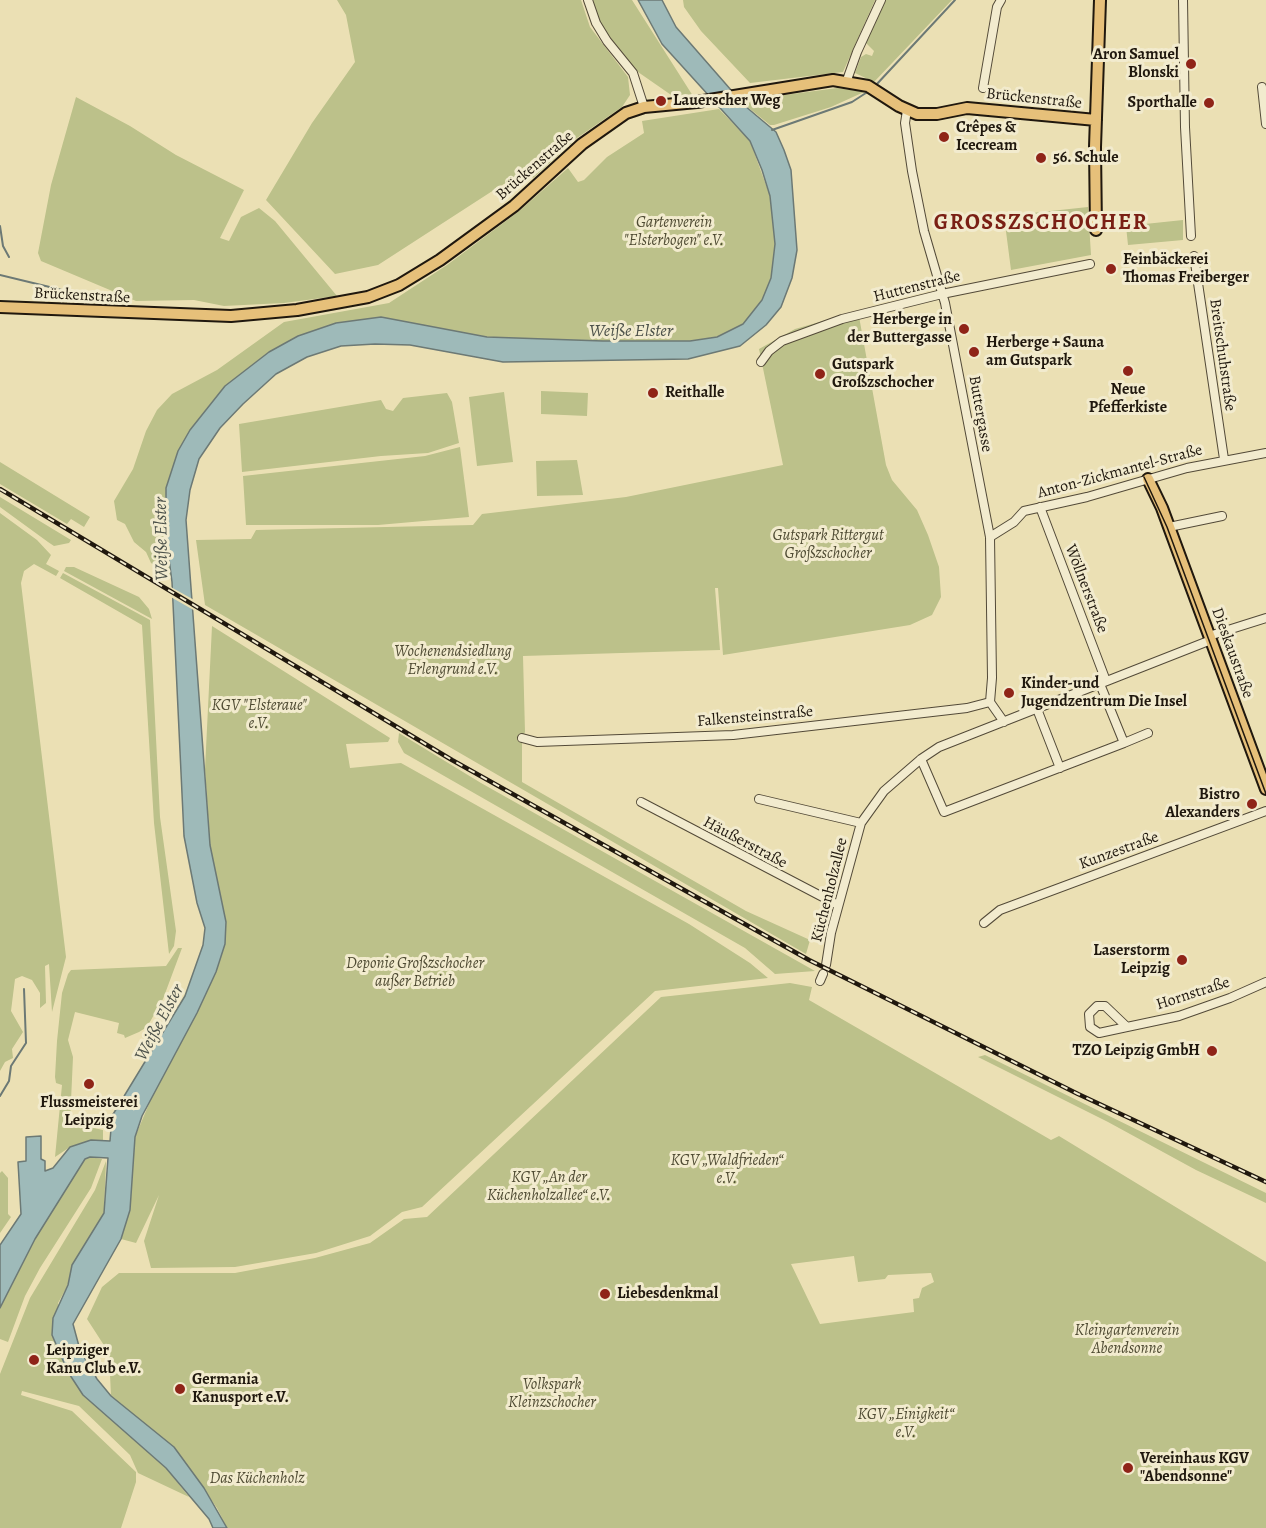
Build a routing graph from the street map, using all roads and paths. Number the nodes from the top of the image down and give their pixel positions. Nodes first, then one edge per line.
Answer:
1 (588, 0) edge
2 (881, 0) edge
3 (1001, 0) edge
4 (1100, 0) edge
5 (1183, 0) edge
6 (847, 80) junction
7 (1263, 87) dead end
8 (983, 88) dead end
9 (644, 107) junction
10 (907, 110) junction
11 (1096, 120) junction
12 (1266, 124) edge
13 (1096, 230) dead end
14 (1191, 236) dead end
15 (1194, 256) dead end
16 (1090, 264) dead end
17 (942, 294) junction
18 (0, 307) edge
19 (761, 362) dead end
20 (1266, 453) edge
21 (1224, 459) junction
22 (1148, 479) junction
23 (1040, 507) junction
24 (1222, 516) dead end
25 (1169, 527) junction
26 (990, 537) junction
27 (1266, 618) edge
28 (1210, 638) junction
29 (1103, 682) junction
30 (990, 702) junction
31 (1037, 709) junction
32 (1004, 722) junction
33 (1148, 733) dead end
34 (522, 738) dead end
35 (1124, 743) junction
36 (921, 759) junction
37 (1060, 768) junction
38 (1266, 789) edge
39 (759, 799) dead end
40 (641, 802) dead end
41 (1266, 811) edge
42 (861, 823) junction
43 (838, 905) junction
44 (984, 923) dead end
45 (826, 965) dead end
46 (1266, 982) edge
47 (1127, 1027) junction

1 - 9 street
2 - 6 street
3 - 8 street
4 - 11 main road
5 - 14 street
6 - 9 main road, Brückenstraße
6 - 10 main road, Brückenstraße
7 - 12 street
9 - 18 main road, Brückenstraße
10 - 11 main road, Brückenstraße
10 - 17 street, Buttergasse
11 - 13 main road
15 - 21 street, Breitschuhstraße
16 - 17 street, Huttenstraße
17 - 19 street, Huttenstraße
17 - 26 street, Buttergasse
20 - 21 street, Anton-Zickmantel-Straße
21 - 22 street, Anton-Zickmantel-Straße
22 - 23 street, Anton-Zickmantel-Straße
22 - 25 main road, Dieskaustraße
23 - 26 street, Anton-Zickmantel-Straße
23 - 29 street, Wöllnerstraße
24 - 25 street
25 - 28 main road, Dieskaustraße
26 - 30 street, Buttergasse
27 - 28 street, Küchenholzallee
28 - 29 street, Küchenholzallee
28 - 38 main road, Dieskaustraße
29 - 31 street, Küchenholzallee
29 - 35 street, Wöllnerstraße
30 - 32 street
30 - 34 street, Falkensteinstraße
31 - 32 street, Küchenholzallee
31 - 37 street
32 - 36 street, Küchenholzallee
33 - 35 street
35 - 37 street
36 - 37 street
36 - 42 street, Küchenholzallee
39 - 42 street, Küchenholzallee
40 - 43 street, Häußerstraße
41 - 44 street, Kunzestraße
42 - 43 street, Küchenholzallee
43 - 45 street, Küchenholzallee
46 - 47 street, Hornstraße
47 - 47 street, Hornstraße

